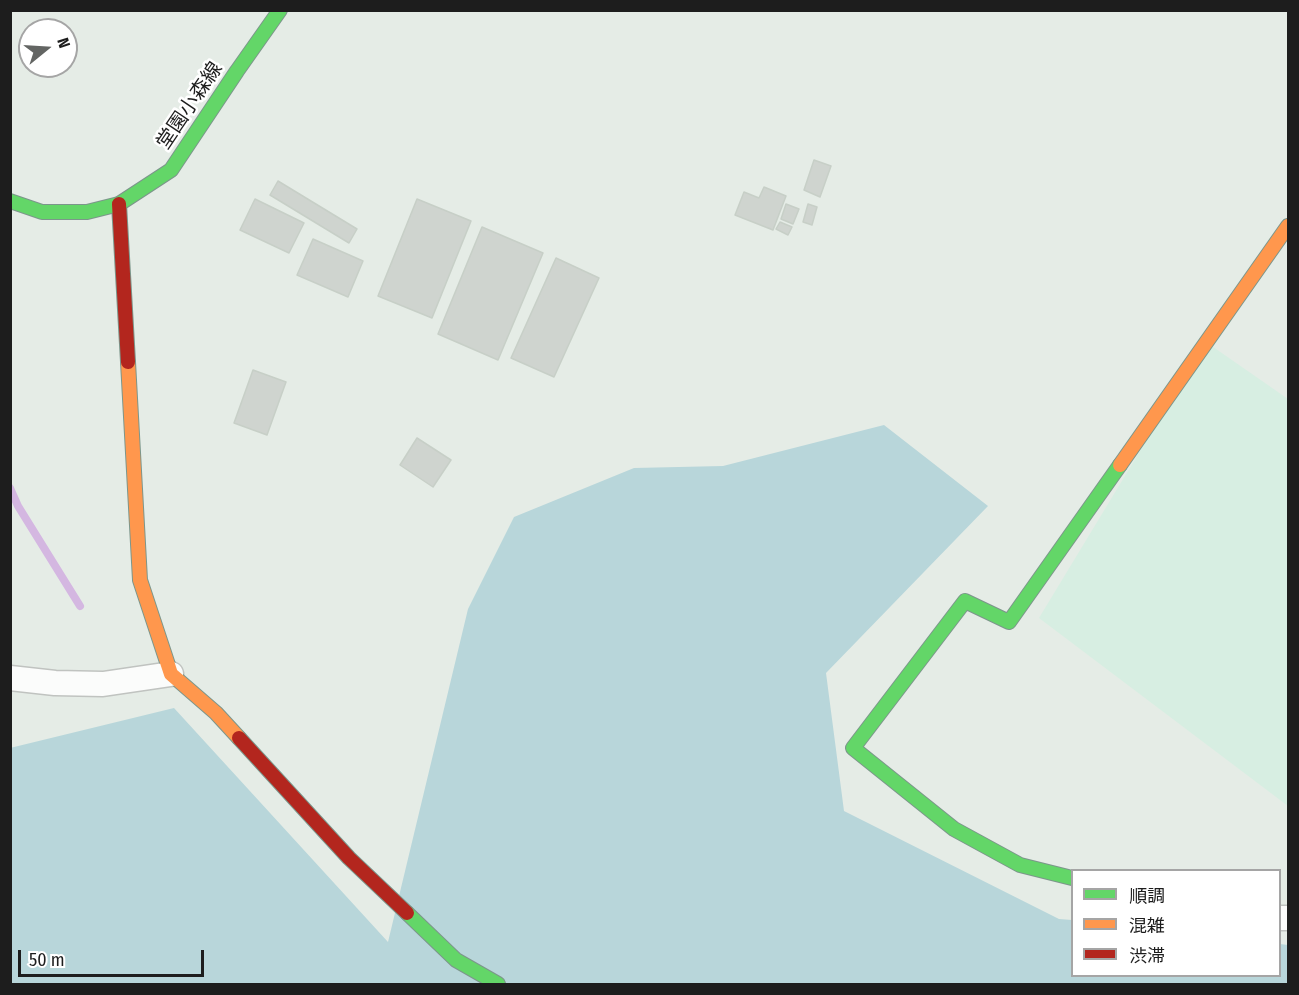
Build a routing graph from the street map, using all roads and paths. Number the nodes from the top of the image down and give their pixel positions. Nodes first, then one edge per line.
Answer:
1 (280, 10) edge
2 (10, 201) edge
3 (119, 204) junction
4 (1288, 225) edge
5 (171, 674) junction
6 (10, 678) edge
7 (1071, 878) edge
8 (498, 984) edge

1 - 3 street, 堂園小森線
2 - 3 street, 堂園小森線
3 - 5 street
4 - 7 street
5 - 6 street
5 - 8 street

